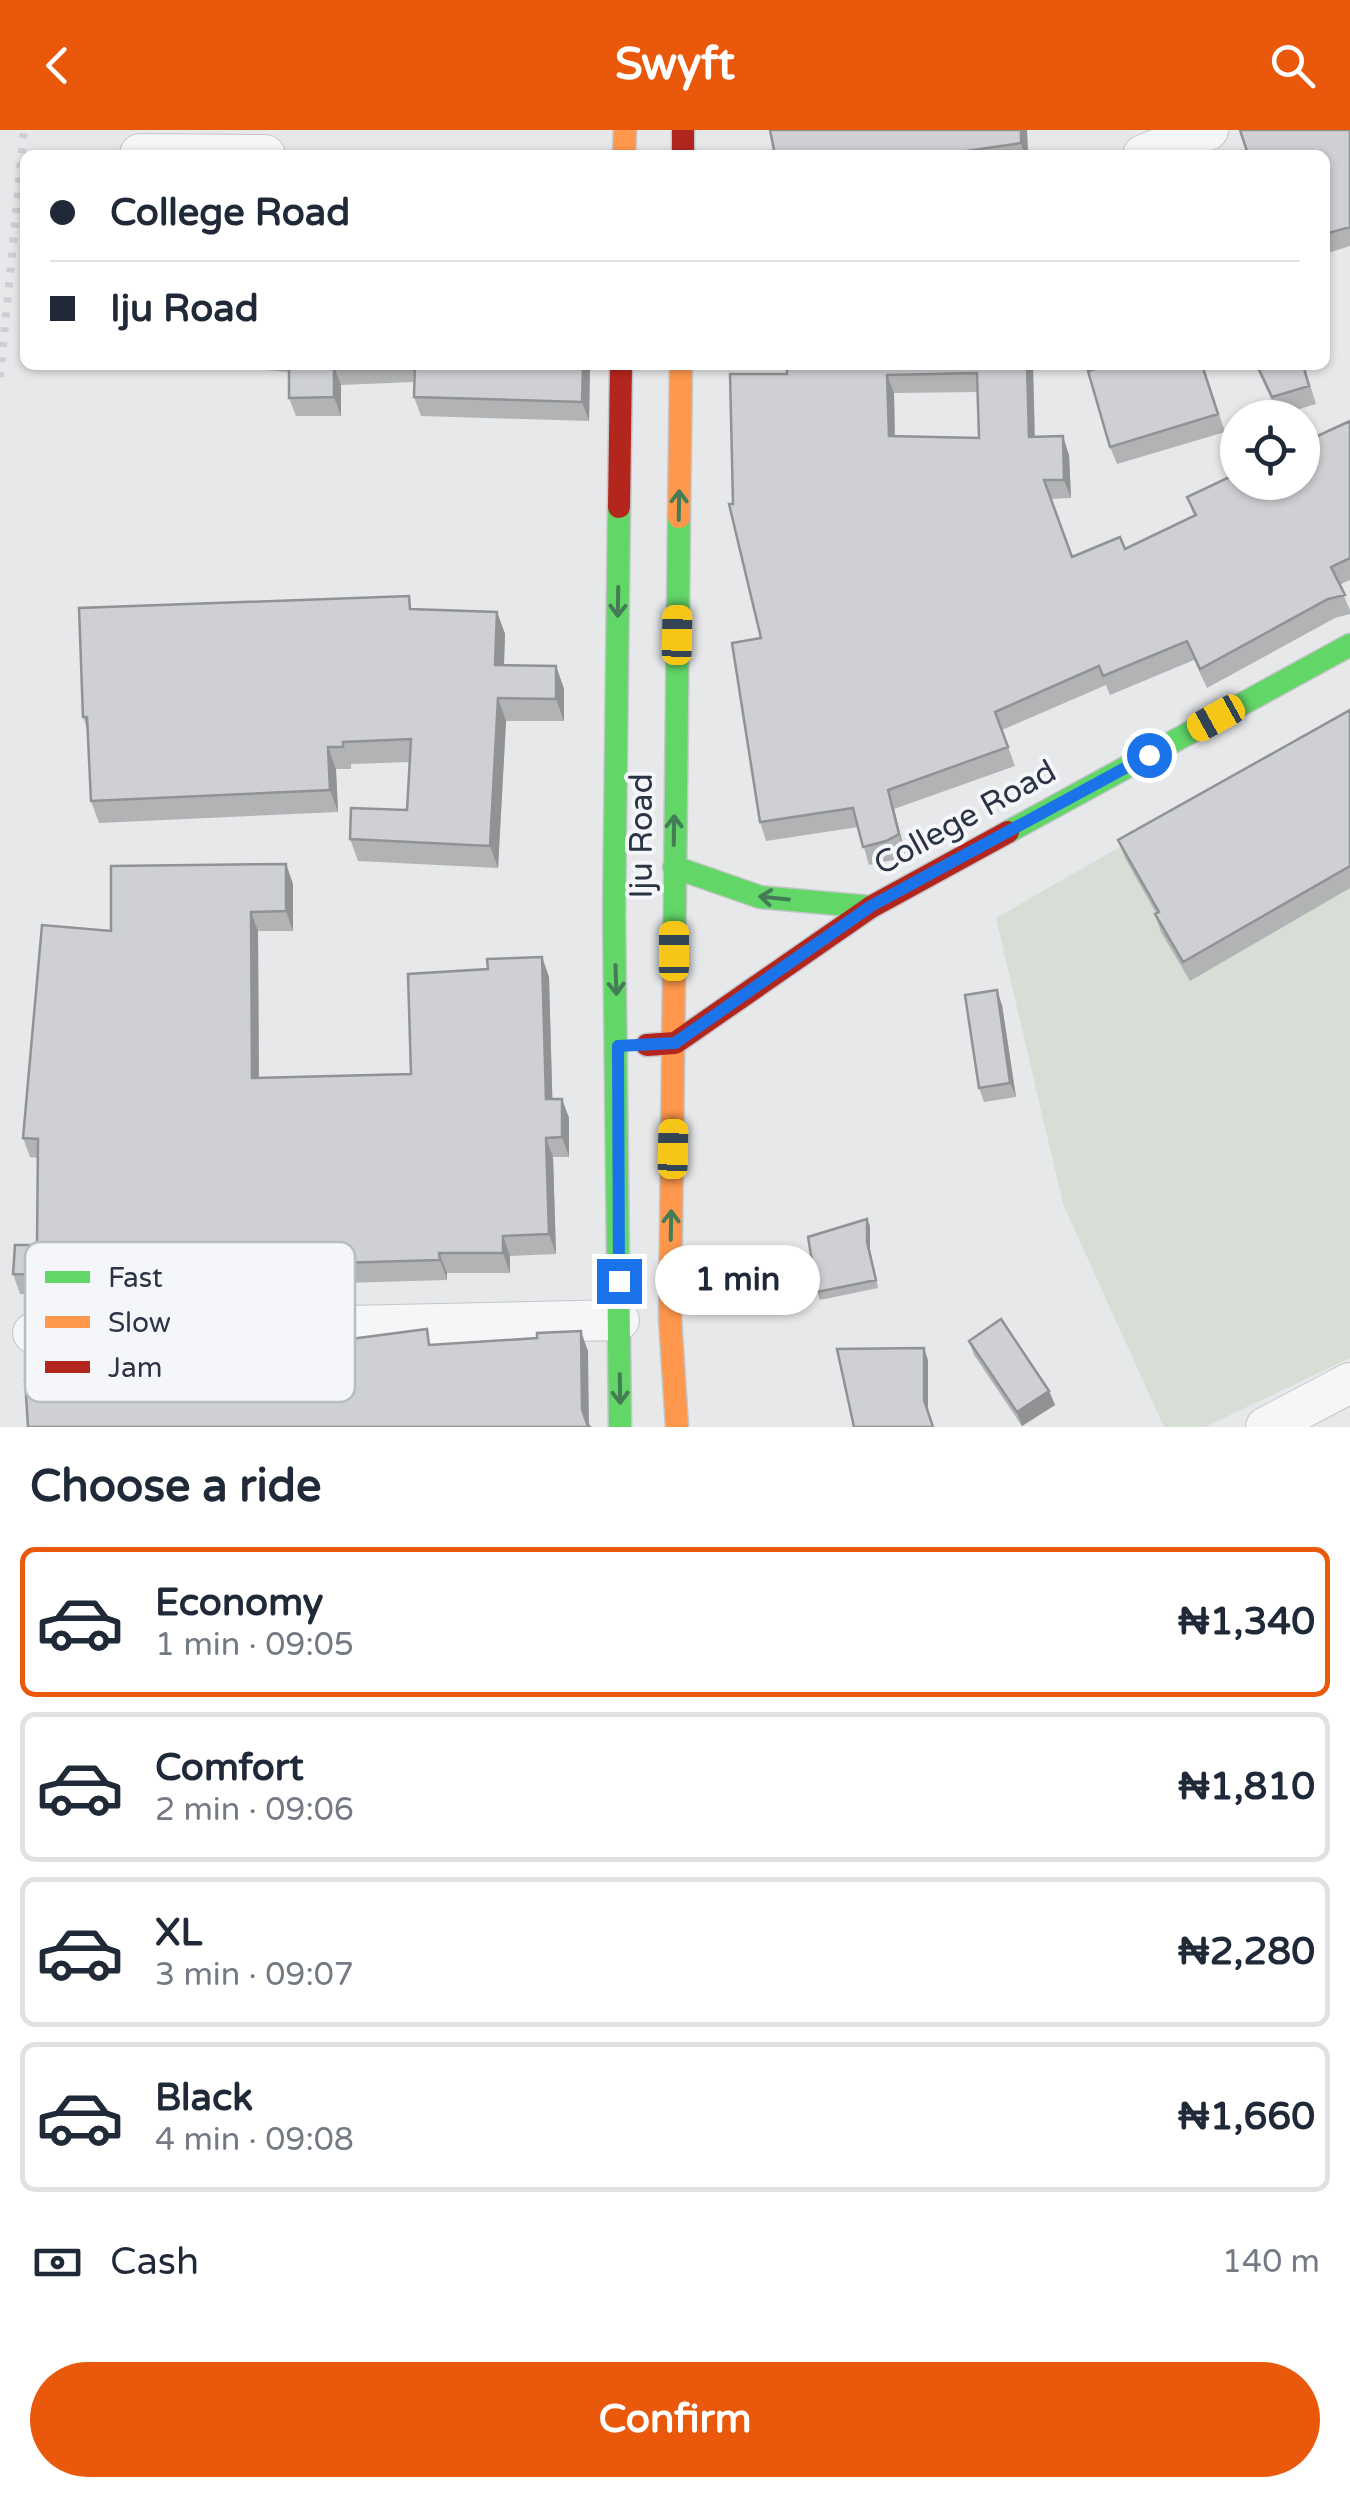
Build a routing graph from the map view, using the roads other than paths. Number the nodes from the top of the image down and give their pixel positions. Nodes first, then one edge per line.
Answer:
1 (1208, 130) edge
2 (1156, 150) edge
3 (621, 370) edge
4 (681, 370) edge
5 (1350, 645) edge
6 (674, 867) junction
7 (871, 906) junction
8 (675, 1043) junction
9 (618, 1046) junction
10 (619, 1320) junction
11 (355, 1326) edge
12 (1350, 1383) edge
13 (620, 1427) edge
14 (676, 1427) edge
15 (1266, 1427) edge

1 - 2 street
3 -> 9 main road, Iju Road
6 -> 4 main road, Iju Road
5 - 7 main road, College Road
7 -> 6 main road
6 - 8 main road, Iju Road
7 - 8 main road, College Road
8 - 9 main road
14 -> 8 main road, Iju Road
9 - 10 main road, Iju Road
10 - 11 street
10 -> 13 main road, Iju Road
12 - 15 street

